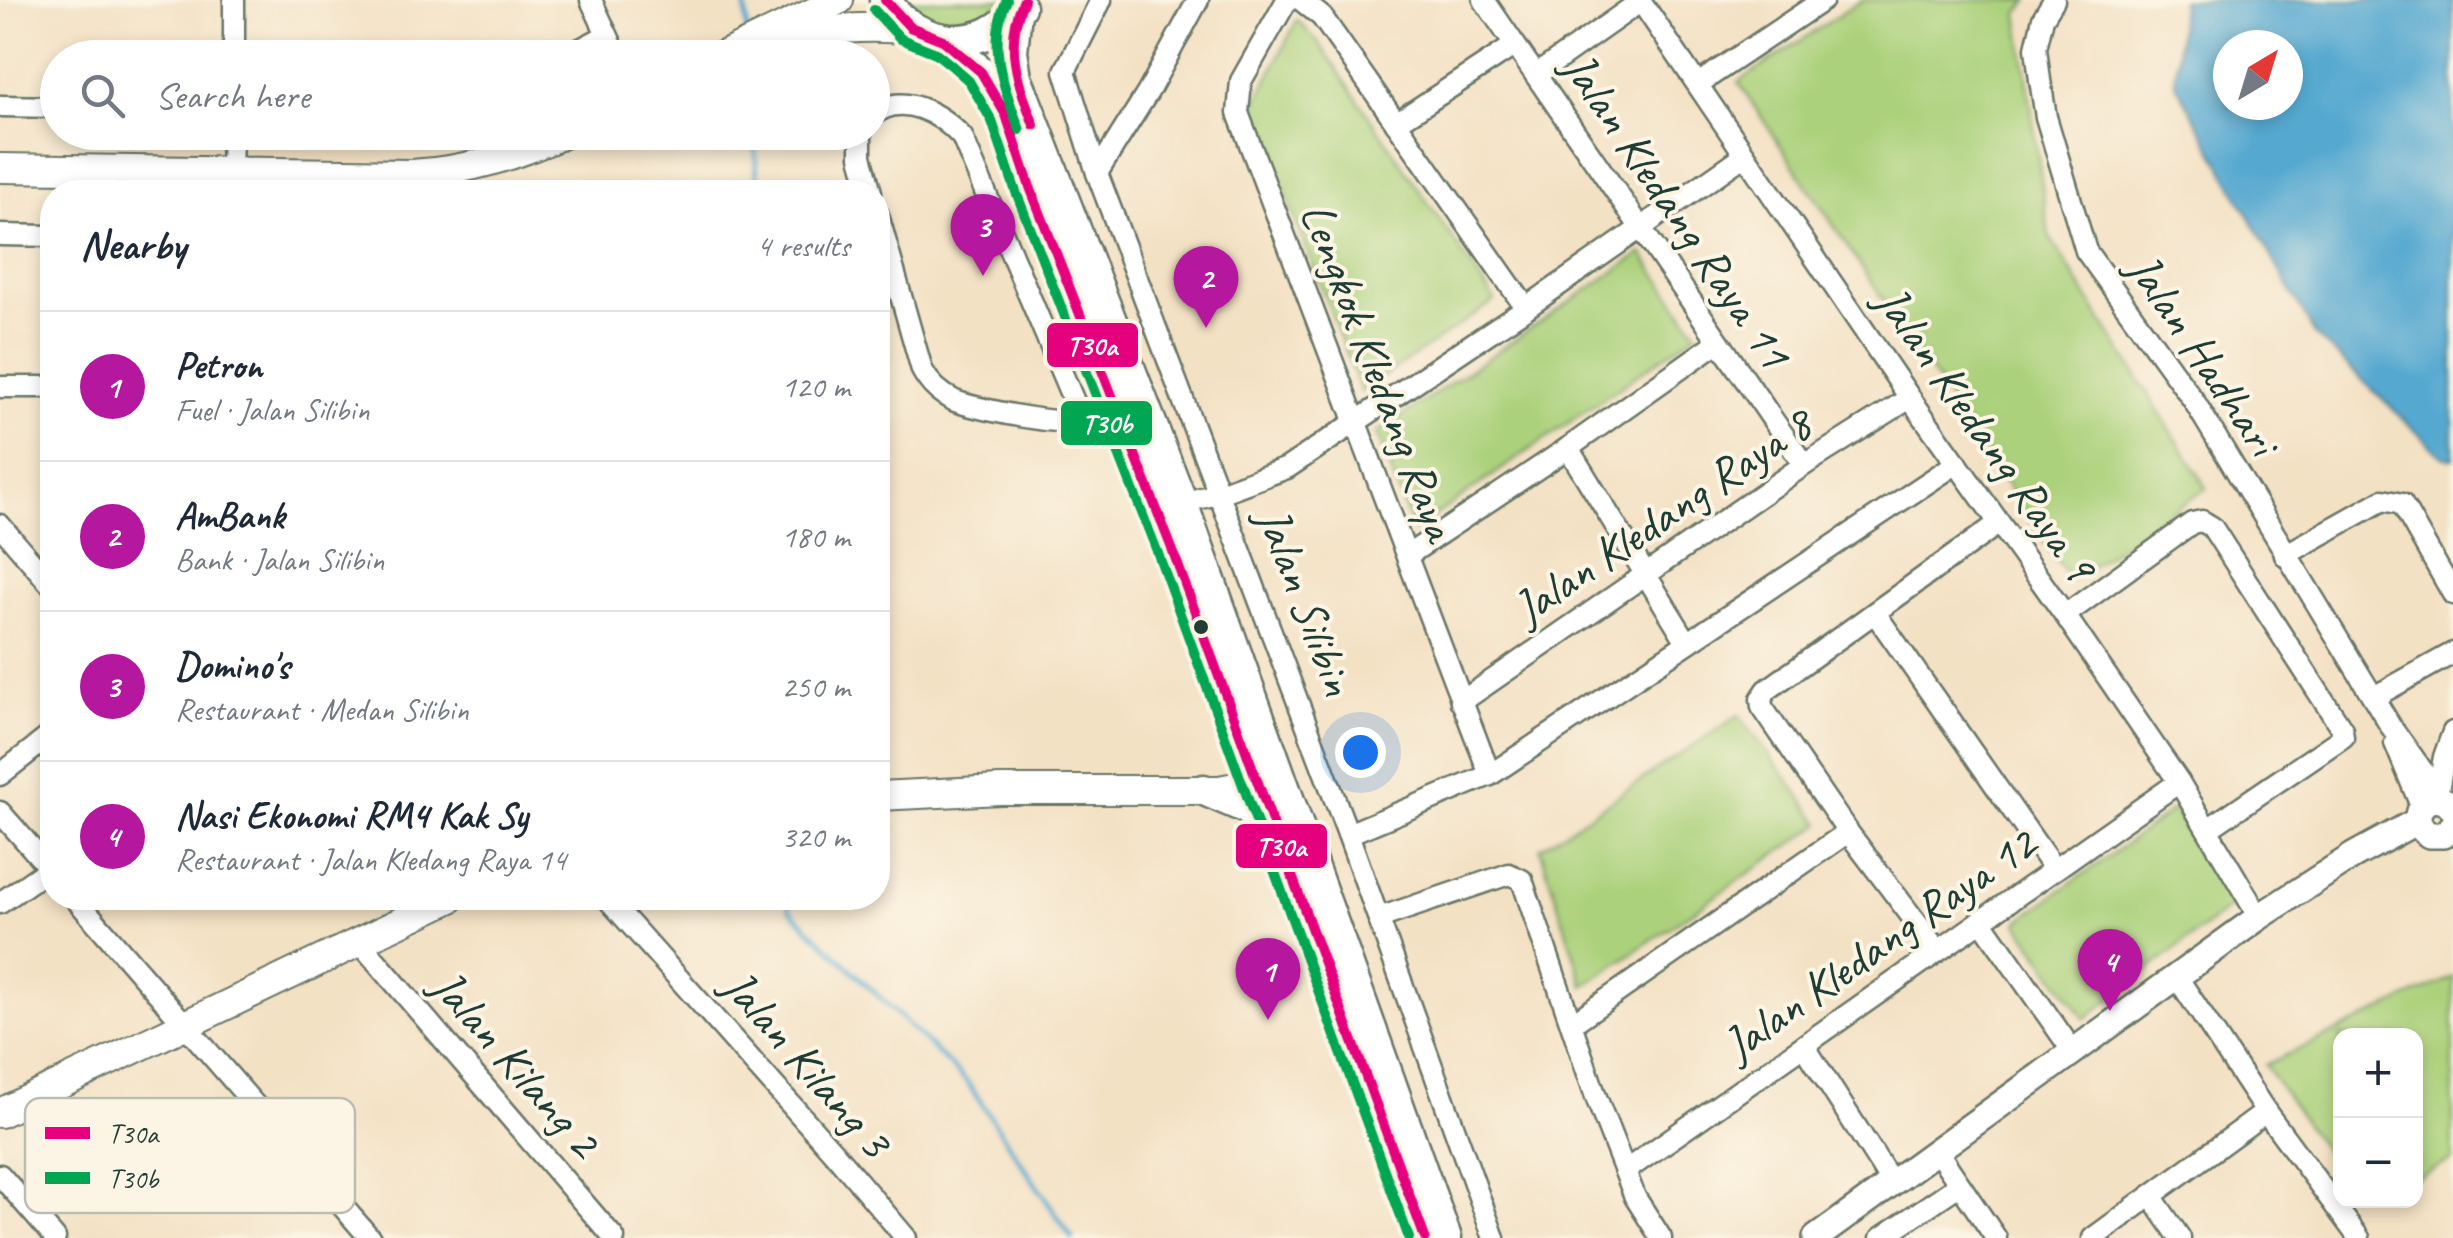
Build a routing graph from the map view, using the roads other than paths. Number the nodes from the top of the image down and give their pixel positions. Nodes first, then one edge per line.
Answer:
1 (234, 0) edge
2 (591, 0) edge
3 (839, 0) edge
4 (885, 0) edge
5 (1101, 0) edge
6 (1198, 0) edge
7 (1287, 0) edge
8 (1301, 0) edge
9 (1484, 0) edge
10 (1823, 0) edge
11 (2054, 0) edge
12 (1641, 1) edge
13 (1020, 6) edge
14 (798, 29) junction
15 (607, 34) junction
16 (929, 35) junction
17 (234, 40) edge
18 (596, 40) edge
19 (610, 40) edge
20 (767, 40) edge
21 (780, 40) edge
22 (1515, 44) junction
23 (1536, 75) junction
24 (1698, 84) junction
25 (0, 106) edge
26 (40, 107) edge
27 (890, 107) edge
28 (1396, 123) junction
29 (232, 150) edge
30 (528, 150) edge
31 (861, 150) edge
32 (1744, 156) junction
33 (0, 168) edge
34 (231, 174) junction
35 (1097, 174) junction
36 (868, 180) edge
37 (1642, 226) junction
38 (0, 236) edge
39 (40, 236) edge
40 (890, 257) edge
41 (1526, 308) junction
42 (1718, 342) junction
43 (1128, 366) junction
44 (0, 387) edge
45 (40, 387) edge
46 (1910, 398) junction
47 (1110, 417) junction
48 (1355, 422) junction
49 (1568, 448) junction
50 (1956, 462) junction
51 (1804, 465) junction
52 (1217, 494) junction
53 (1182, 503) junction
54 (1999, 523) junction
55 (0, 525) edge
56 (1172, 546) junction
57 (2286, 554) junction
58 (1408, 555) junction
59 (40, 564) edge
60 (1644, 576) junction
61 (2453, 594) edge
62 (1875, 613) junction
63 (2065, 615) junction
64 (1688, 642) junction
65 (2453, 653) edge
66 (2374, 697) junction
67 (1461, 702) junction
68 (2394, 730) junction
69 (2451, 736) edge
70 (1255, 740) junction
71 (40, 743) edge
72 (2453, 773) edge
73 (0, 775) edge
74 (1490, 775) junction
75 (2179, 782) junction
76 (1257, 783) junction
77 (1204, 790) junction
78 (890, 795) edge
79 (0, 812) edge
80 (2440, 816) edge
81 (2208, 829) junction
82 (1848, 832) junction
83 (1348, 834) junction
84 (1278, 836) junction
85 (40, 857) edge
86 (2053, 868) junction
87 (40, 876) edge
88 (0, 903) edge
89 (86, 910) edge
90 (424, 910) edge
91 (618, 910) edge
92 (2259, 916) junction
93 (1380, 918) junction
94 (1981, 920) junction
95 (358, 940) junction
96 (1937, 950) junction
97 (2177, 977) junction
98 (1574, 1023) junction
99 (184, 1024) junction
100 (1805, 1047) junction
101 (2074, 1053) junction
102 (31, 1098) edge
103 (248, 1098) edge
104 (25, 1101) edge
105 (2266, 1112) junction
106 (0, 1113) edge
107 (1937, 1151) junction
108 (1625, 1171) junction
109 (0, 1175) edge
110 (1892, 1183) junction
111 (1960, 1184) junction
112 (2152, 1196) junction
113 (25, 1204) edge
114 (33, 1213) edge
115 (348, 1213) edge
116 (55, 1238) edge
117 (370, 1238) edge
118 (614, 1238) edge
119 (906, 1238) edge
120 (1425, 1238) edge
121 (1446, 1238) edge
122 (1494, 1238) edge
123 (1660, 1238) edge
124 (1816, 1238) edge
125 (1882, 1238) edge
126 (1996, 1238) edge
127 (2093, 1238) edge
128 (2180, 1238) edge
129 (2359, 1238) edge

1 - 17 street
2 - 15 street
3 - 14 main road
4 - 16 main road, Jalan Silibin
5 - 35 street, Jalan Silibin
6 - 35 street
7 - 48 street, Lengkok Kledang Raya
8 - 28 street
9 - 22 street, Jalan Kledang Raya 11
10 - 24 street
11 - 57 street, Jalan Hadhari
12 - 23 street
12 - 24 street, Jalan Kledang Raya 9
13 - 16 main road
13 - 43 main road, Jalan Silibin
14 - 16 main road
14 - 20 main road
14 - 21 main road
15 - 18 street
15 - 19 street
16 - 47 main road, Jalan Silibin
22 - 23 street, Jalan Kledang Raya 11
22 - 28 street
23 - 37 street, Jalan Kledang Raya 11
24 - 32 street, Jalan Kledang Raya 9
25 - 26 street
27 - 47 street
28 - 41 street
29 - 34 street
30 - 34 main road
31 - 36 street
32 - 37 street
32 - 46 street, Jalan Kledang Raya 9
33 - 34 main road
35 - 52 street, Jalan Silibin
37 - 41 street
37 - 42 street, Jalan Kledang Raya 11
38 - 39 street
40 - 47 street
41 - 48 street
42 - 49 street
42 - 51 street, Jalan Kledang Raya 11
43 - 47 main road
43 - 53 main road, Jalan Silibin
44 - 45 street
46 - 50 street, Jalan Kledang Raya 9
46 - 51 street, Jalan Kledang Raya 8
47 - 53 main road
47 - 56 main road, Jalan Silibin
48 - 52 street
48 - 58 street, Lengkok Kledang Raya
49 - 58 street
49 - 60 street
50 - 54 street, Jalan Kledang Raya 9
50 - 64 street
51 - 60 street, Jalan Kledang Raya 8
52 - 53 street
52 - 83 street, Jalan Silibin
53 - 56 main road
53 - 70 main road, Jalan Silibin
54 - 62 street
54 - 63 street, Jalan Kledang Raya 9
55 - 59 street
56 - 70 main road, Jalan Silibin
57 - 61 street
57 - 66 street, Jalan Hadhari
58 - 67 street, Lengkok Kledang Raya
60 - 64 street
60 - 67 street, Jalan Kledang Raya 8
62 - 82 street
62 - 86 street
63 - 75 street, Jalan Kledang Raya 9
63 - 81 street
64 - 74 street
65 - 66 street
66 - 68 street, Jalan Hadhari
67 - 74 street, Lengkok Kledang Raya
68 - 69 street
68 - 80 street, Jalan Hadhari
69 - 80 street
70 - 76 main road
70 - 77 main road
70 - 121 main road, Jalan Silibin
71 - 73 street
72 - 80 street
74 - 83 street
75 - 81 street, Jalan Kledang Raya 9
75 - 86 street, Jalan Kledang Raya 12
76 - 77 main road
76 - 84 main road
77 - 78 main road
77 - 84 main road
79 - 85 street
80 - 92 street
81 - 92 street, Jalan Kledang Raya 9
82 - 96 street
82 - 98 street
83 - 93 street, Jalan Silibin
84 - 120 main road
86 - 94 street, Jalan Kledang Raya 12
87 - 88 street
89 - 99 street
90 - 95 main road
91 - 119 street, Jalan Kilang 3
92 - 97 street
93 - 98 street
93 - 122 street, Jalan Silibin
94 - 96 street, Jalan Kledang Raya 12
94 - 101 street
95 - 99 main road
95 - 118 street, Jalan Kilang 2
96 - 100 street, Jalan Kledang Raya 12
97 - 101 street
97 - 105 street
98 - 108 street
99 - 102 main road
99 - 103 street
100 - 108 street, Jalan Kledang Raya 12
100 - 110 street
101 - 107 street
104 - 106 main road
105 - 112 street
105 - 129 street
107 - 110 street
107 - 111 street
108 - 123 street
109 - 113 street
110 - 124 street
111 - 125 street
111 - 126 street
112 - 127 street
112 - 128 street
114 - 116 street
115 - 117 street

